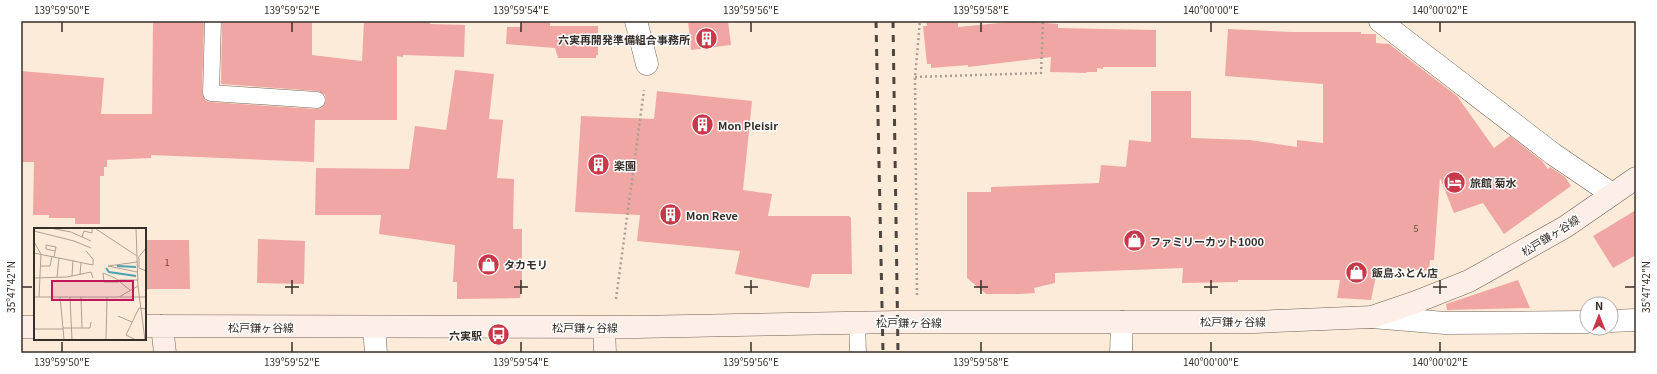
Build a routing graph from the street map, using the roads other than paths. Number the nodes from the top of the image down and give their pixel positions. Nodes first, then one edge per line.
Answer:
1 (212, 21) edge
2 (636, 21) edge
3 (1380, 21) edge
4 (647, 64) dead end
5 (317, 100) dead end
6 (1636, 178) edge
7 (1612, 194) junction
8 (1372, 317) junction
9 (1636, 320) edge
10 (1619, 321) edge
11 (857, 322) junction
12 (1122, 322) junction
13 (1579, 322) edge
14 (153, 326) edge
15 (21, 327) edge
16 (34, 327) edge
17 (374, 327) junction
18 (604, 327) junction
19 (165, 353) edge
20 (376, 353) edge
21 (604, 353) edge
22 (858, 353) edge
23 (1121, 353) edge

1 - 5 lane
2 - 4 street
3 - 7 street
6 - 7 main road, 松戸鎌ヶ谷線
7 - 8 main road, 松戸鎌ヶ谷線
8 - 12 main road, 松戸鎌ヶ谷線
8 - 13 street
9 - 10 street
11 - 12 main road, 松戸鎌ヶ谷線
11 - 18 main road, 松戸鎌ヶ谷線
11 - 22 lane
12 - 23 street
14 - 17 main road, 松戸鎌ヶ谷線
14 - 19 main road
15 - 16 main road
17 - 18 main road, 松戸鎌ヶ谷線
17 - 20 street
18 - 21 main road

